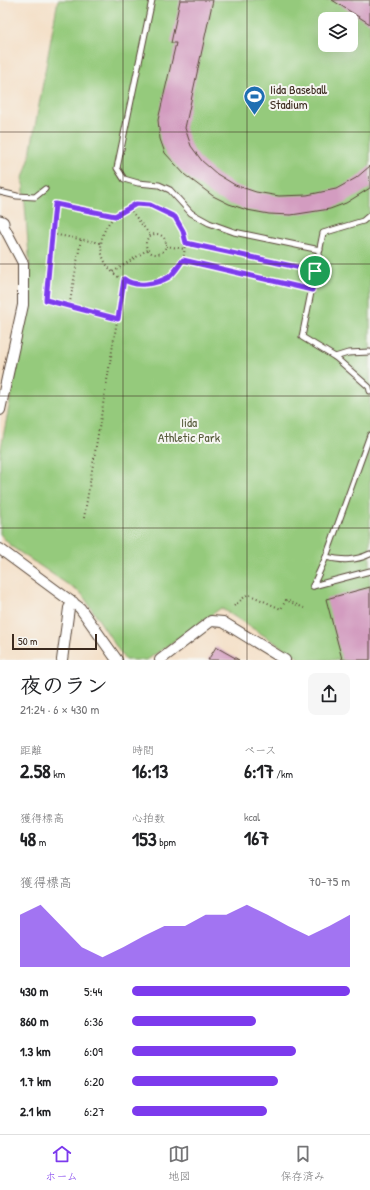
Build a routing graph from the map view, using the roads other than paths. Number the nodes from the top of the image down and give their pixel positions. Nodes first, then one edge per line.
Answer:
1 (152, 0) edge
2 (46, 189) dead end
3 (0, 192) edge
4 (370, 215) edge
5 (1, 223) edge
6 (320, 250) junction
7 (370, 352) edge
8 (335, 357) junction
9 (370, 390) edge
10 (0, 410) edge
11 (370, 435) edge
12 (0, 550) edge
13 (370, 554) edge
14 (326, 557) junction
15 (370, 571) edge
16 (73, 602) junction
17 (62, 660) edge
18 (117, 660) edge
19 (160, 660) edge
20 (285, 660) edge

1 - 6 lane
2 - 3 lane
4 - 6 lane
5 - 10 street
6 - 8 lane
7 - 8 lane
8 - 9 lane
11 - 14 lane
12 - 16 street
13 - 14 lane
14 - 15 lane
16 - 17 street
16 - 18 street
19 - 20 street

